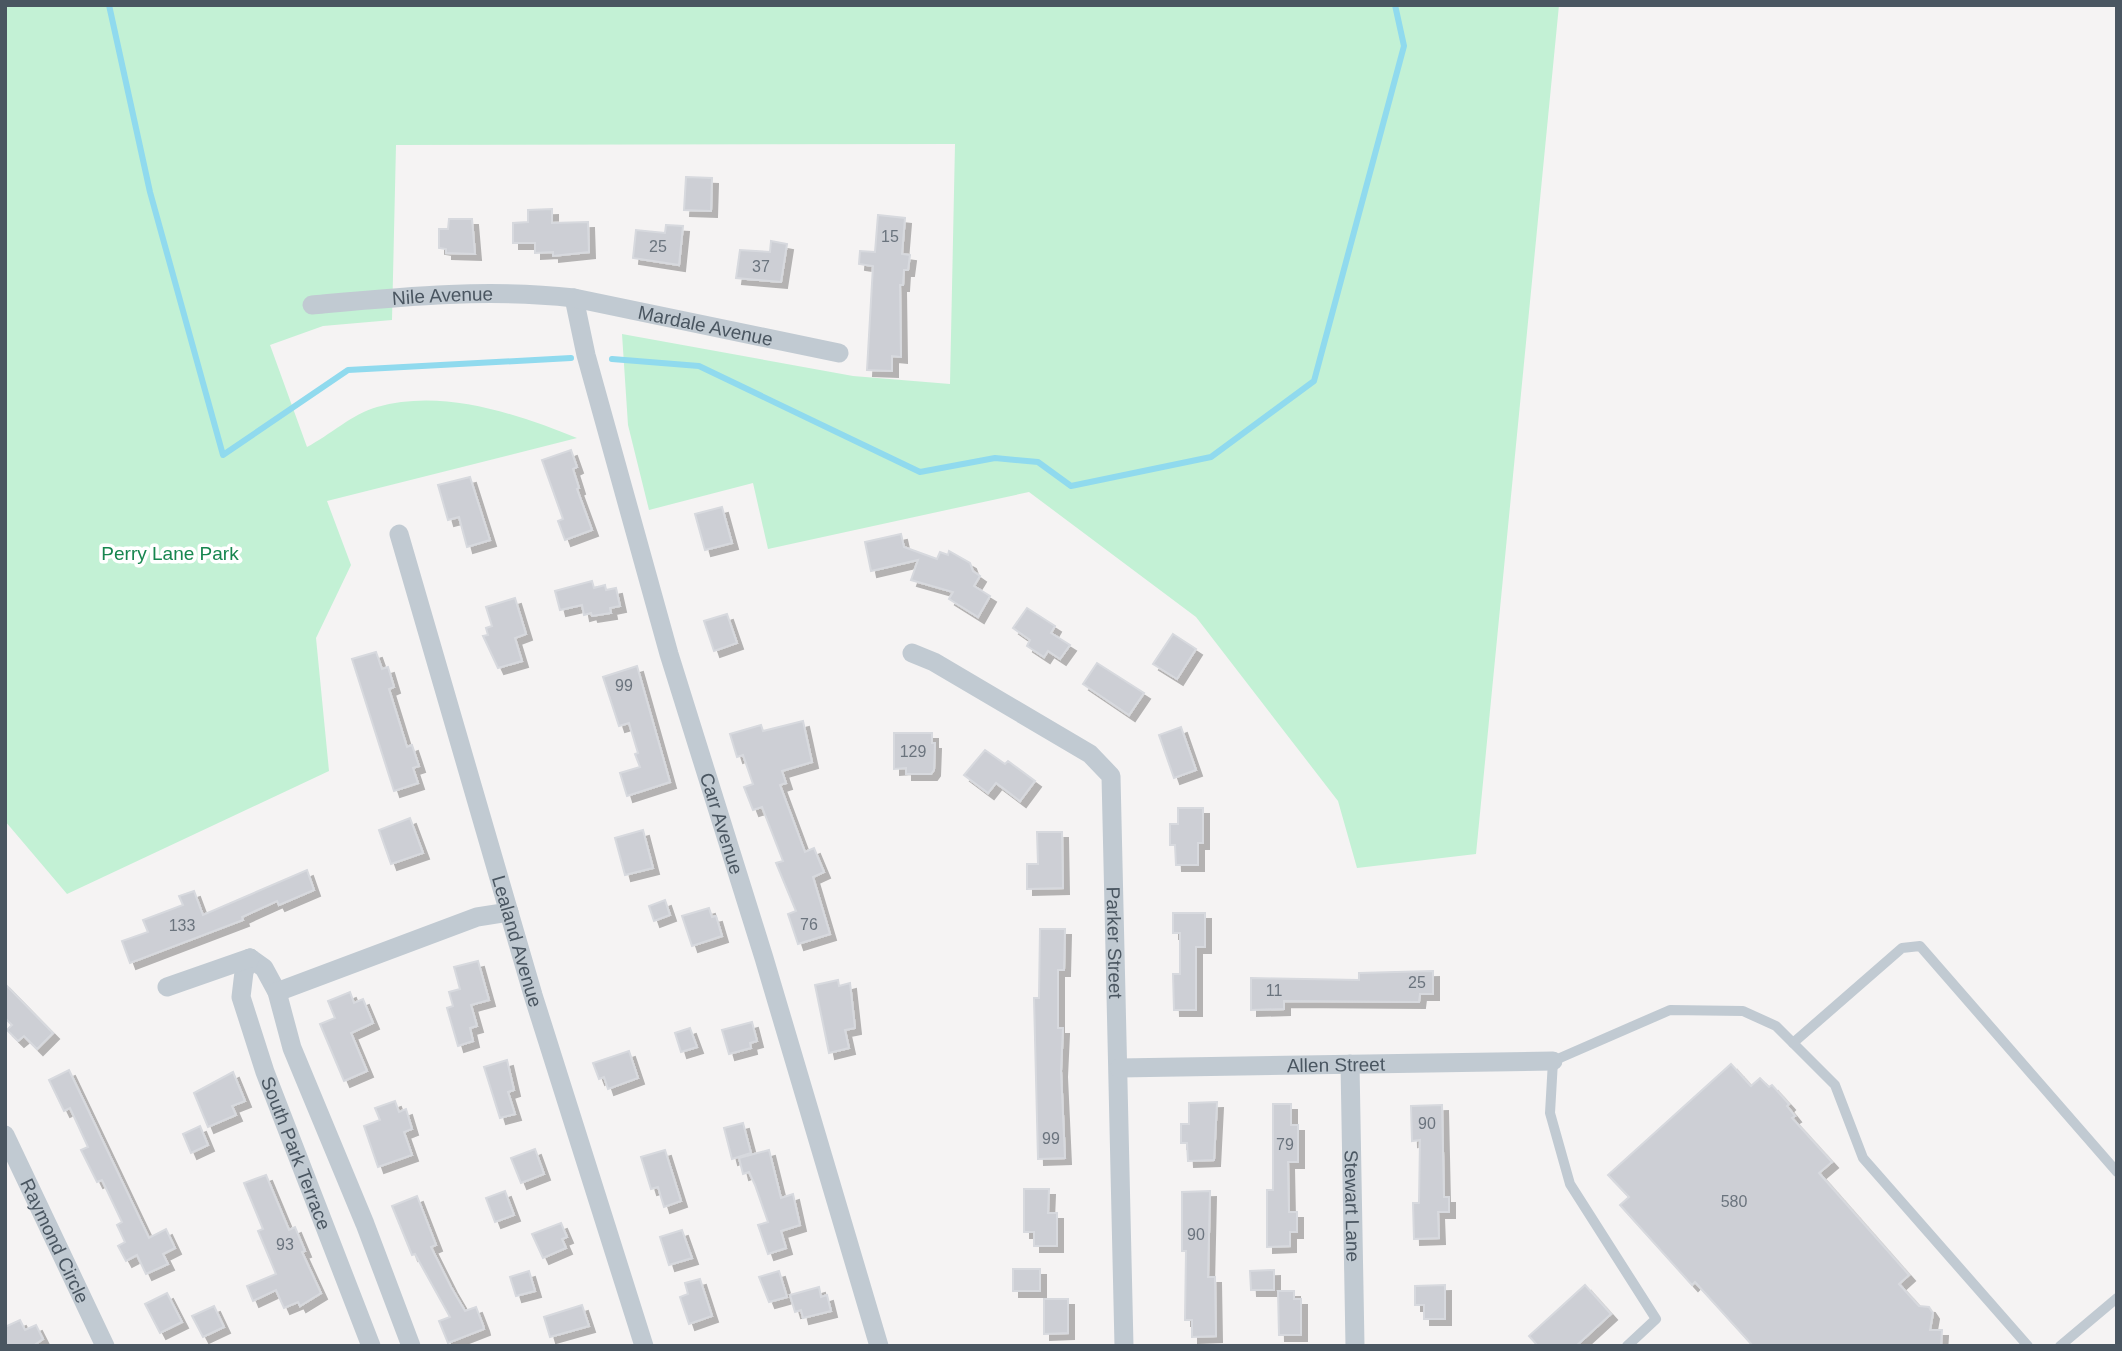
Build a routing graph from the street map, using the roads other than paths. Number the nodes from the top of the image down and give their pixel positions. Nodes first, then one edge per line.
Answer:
1 (573, 298) junction
2 (312, 305) dead end
3 (839, 353) dead end
4 (399, 534) dead end
5 (912, 653) dead end
6 (509, 912) junction
7 (250, 958) junction
8 (167, 987) dead end
9 (277, 992) junction
10 (1793, 1043) junction
11 (1553, 1061) junction
12 (1350, 1064) junction
13 (1119, 1068) junction
14 (5, 1135) edge
15 (2117, 1172) edge
16 (2117, 1298) edge
17 (105, 1346) edge
18 (371, 1346) edge
19 (411, 1346) edge
20 (644, 1346) edge
21 (879, 1346) edge
22 (1124, 1346) edge
23 (1355, 1346) edge
24 (1627, 1346) edge
25 (2028, 1346) edge
26 (2060, 1346) edge

1 - 2 street, Nile Avenue
1 - 3 street, Mardale Avenue
1 - 21 street, Carr Avenue
4 - 6 street, Lealand Avenue
5 - 13 street, Parker Street
6 - 9 street
6 - 20 street, Lealand Avenue
7 - 8 street
7 - 9 street, South Park Terrace
7 - 18 street, South Park Terrace
9 - 19 street, South Park Terrace
10 - 11 lane
10 - 15 lane
10 - 25 lane
11 - 12 street, Allen Street
11 - 24 lane
12 - 13 street, Allen Street
12 - 23 street, Stewart Lane
13 - 22 street, Parker Street
14 - 17 street, Raymond Circle
16 - 26 lane

